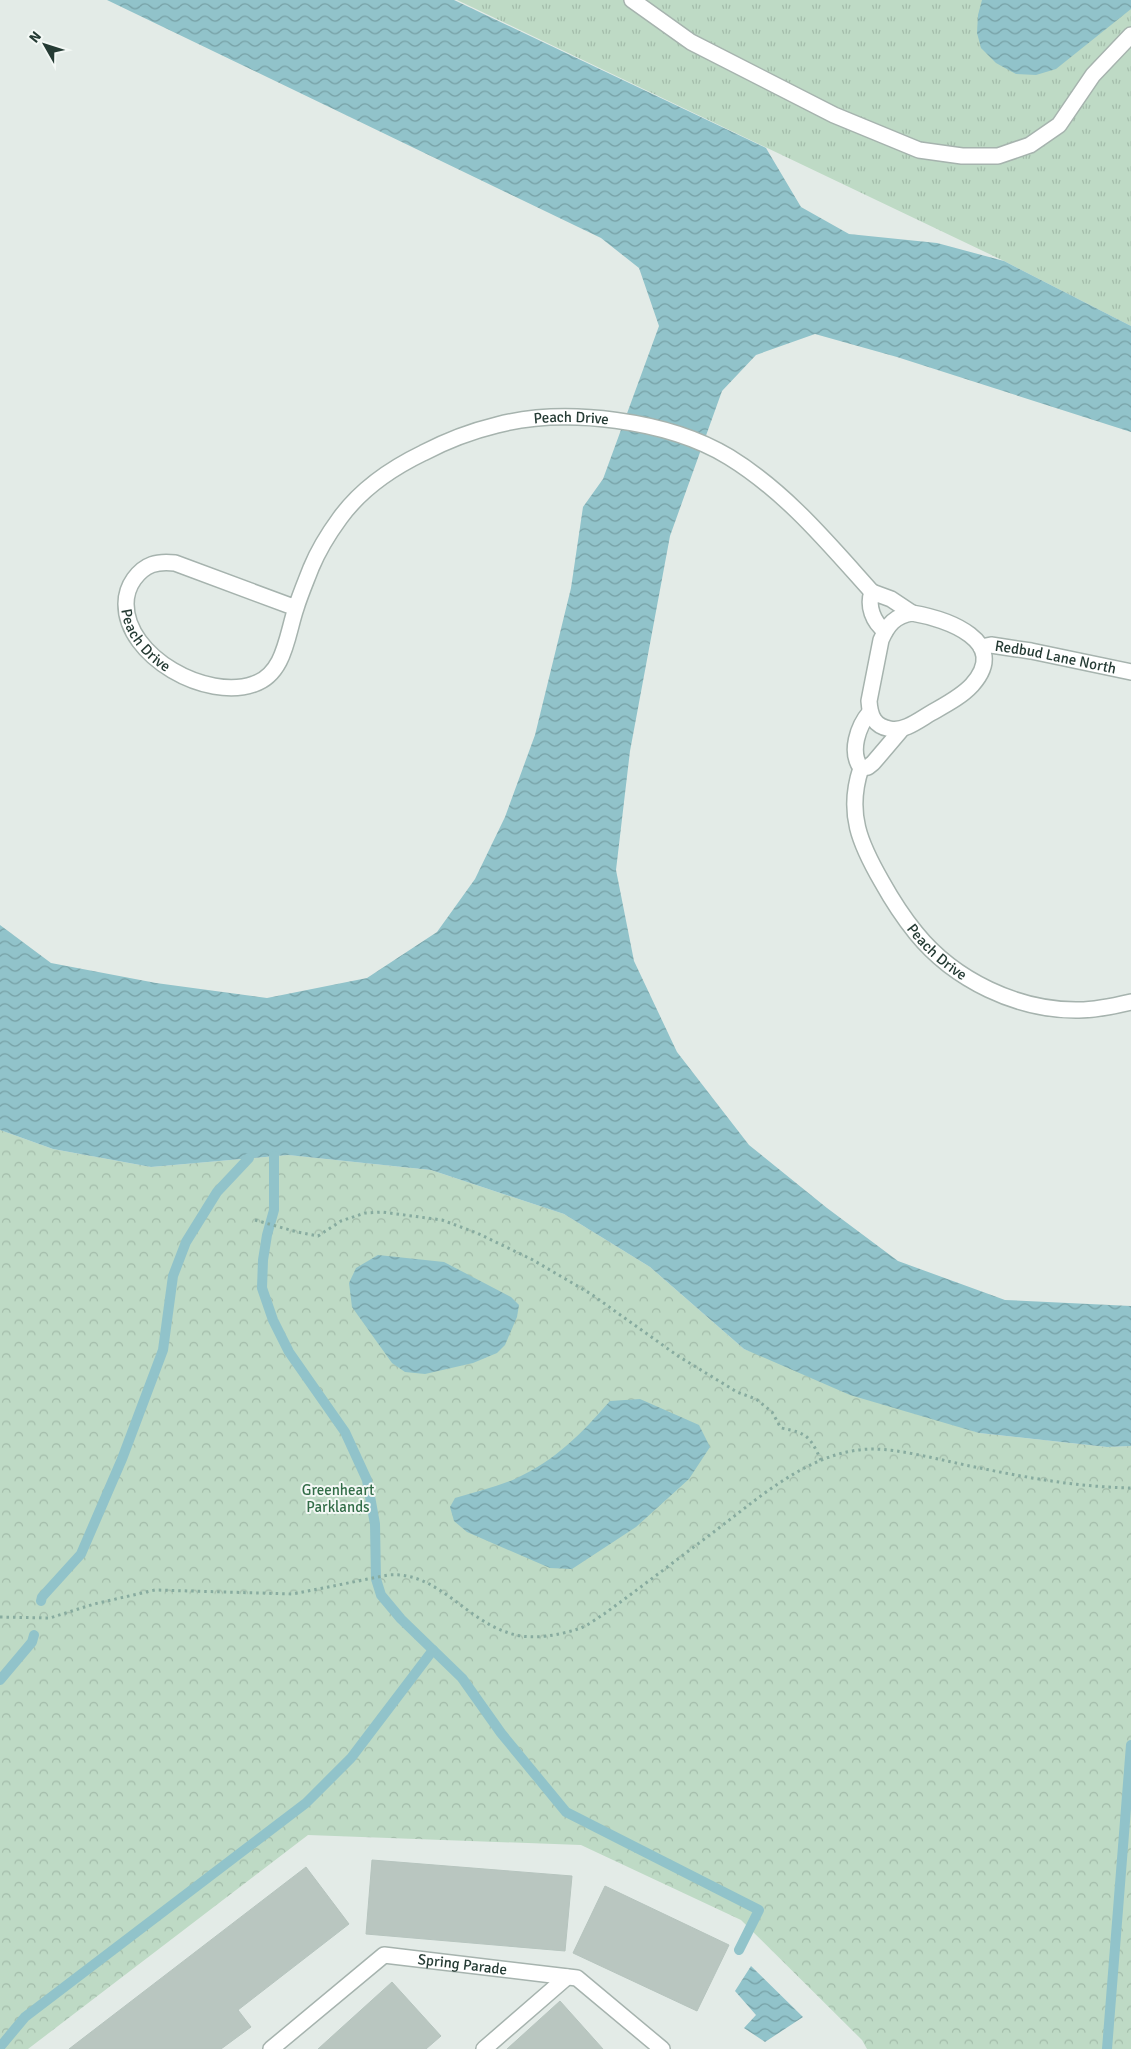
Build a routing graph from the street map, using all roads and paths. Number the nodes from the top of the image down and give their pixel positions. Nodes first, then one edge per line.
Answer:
1 (632, 0) edge
2 (1131, 35) edge
3 (872, 592) junction
4 (296, 608) junction
5 (912, 613) junction
6 (885, 631) junction
7 (981, 647) junction
8 (1131, 672) edge
9 (870, 712) junction
10 (902, 729) junction
11 (861, 768) junction
12 (1131, 1002) edge
13 (254, 1220) dead end
14 (821, 1460) junction
15 (1131, 1488) edge
16 (0, 1617) edge
17 (567, 1977) junction
18 (271, 2049) edge
19 (484, 2049) edge
20 (662, 2049) edge

1 - 2 street
3 - 4 street, Peach Drive
3 - 5 street, Peach Drive
3 - 6 street
4 - 4 street, Peach Drive
5 - 6 street, Peach Drive
5 - 7 street, Peach Drive
6 - 9 street, Peach Drive
7 - 8 street, Redbud Lane North
7 - 10 street
9 - 10 street
9 - 11 street, Peach Drive
10 - 11 street
11 - 12 street, Peach Drive
13 - 14 path
14 - 15 path
14 - 16 path
17 - 18 street, Spring Parade
17 - 19 street
17 - 20 street, Spring Parade

